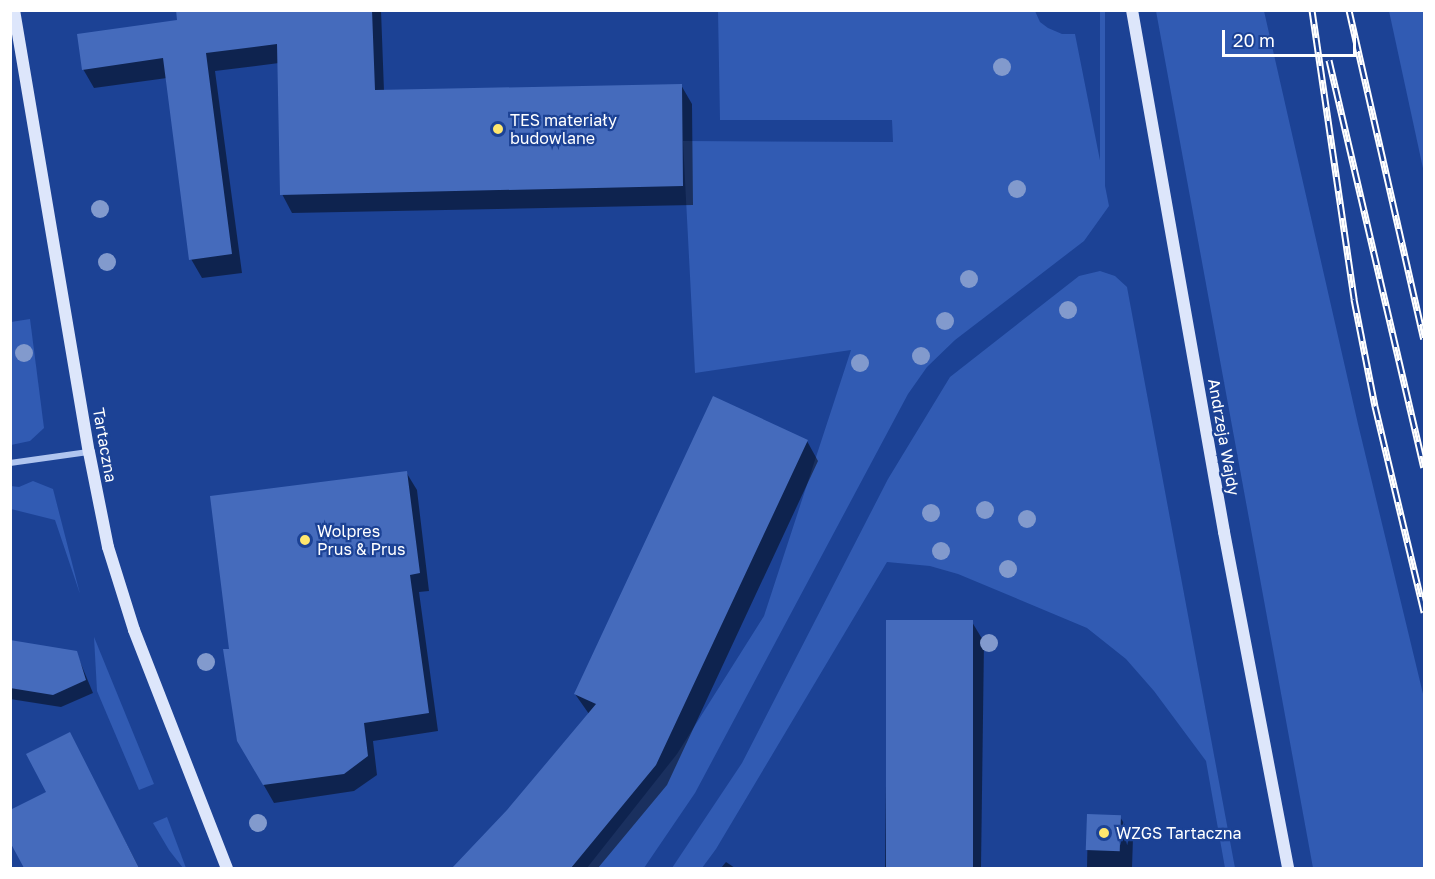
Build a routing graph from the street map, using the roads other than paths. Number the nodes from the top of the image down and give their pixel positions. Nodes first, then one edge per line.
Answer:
1 (14, 10) edge
2 (1132, 10) edge
3 (89, 452) junction
4 (10, 463) edge
5 (227, 868) edge
6 (1288, 868) edge

1 - 3 street, Tartaczna
2 - 6 street, Andrzeja Wajdy
3 - 4 street
3 - 5 street, Tartaczna

